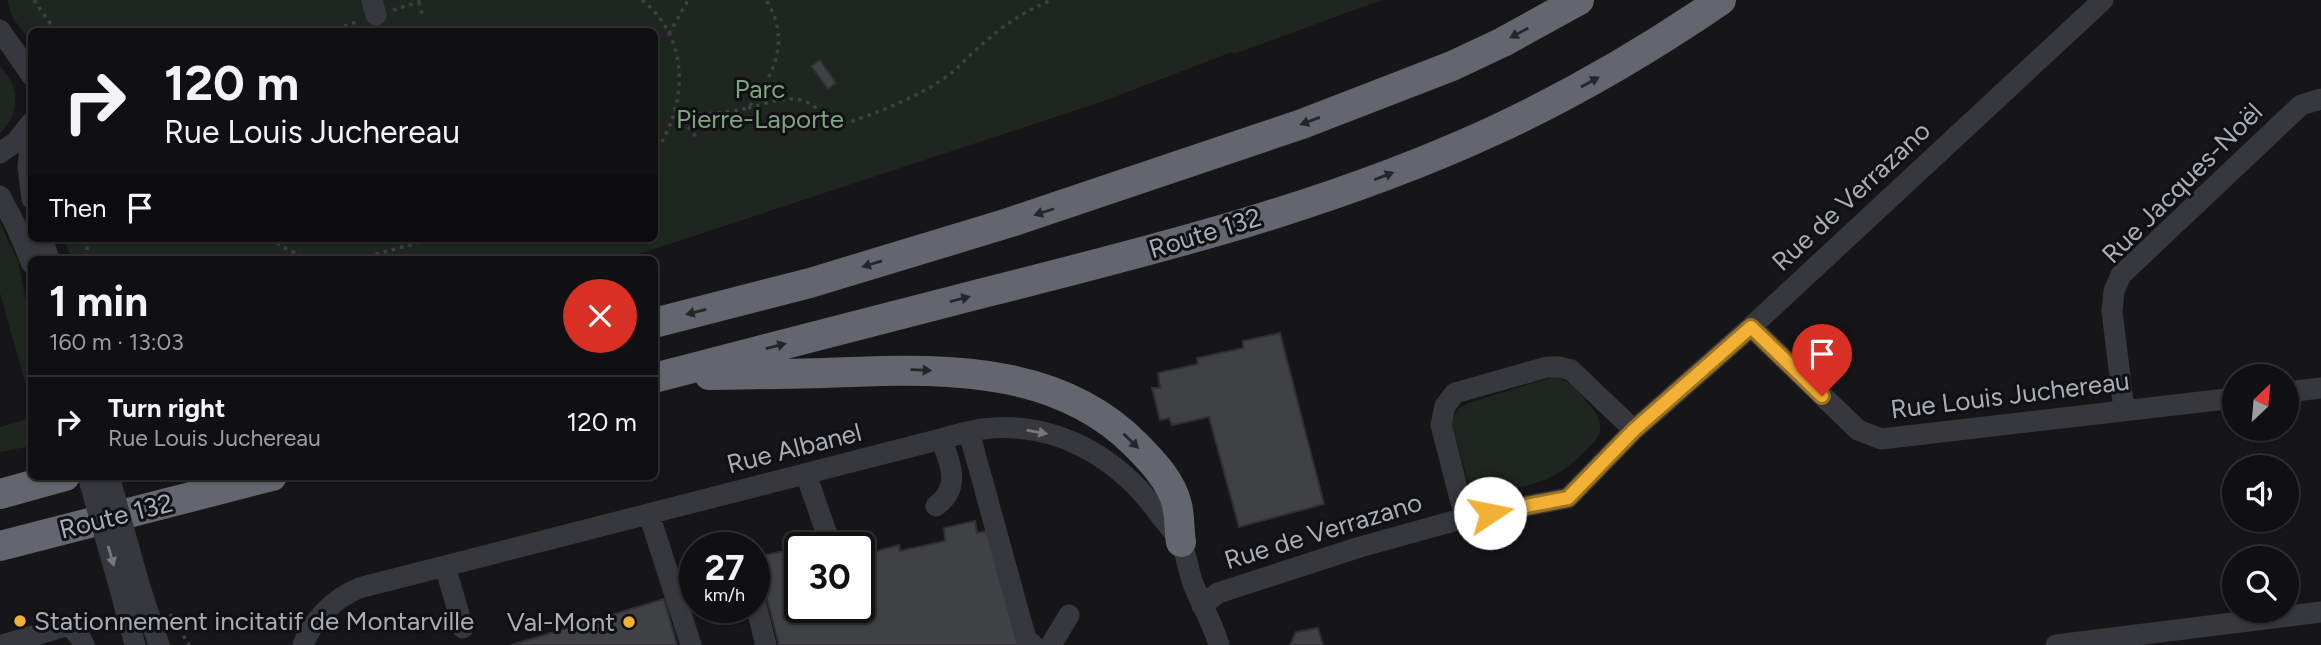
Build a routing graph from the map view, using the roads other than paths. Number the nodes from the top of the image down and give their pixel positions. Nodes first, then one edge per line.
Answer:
1 (1579, 0) edge
2 (1721, 0) edge
3 (2103, 0) edge
4 (0, 30) edge
5 (0, 46) edge
6 (19, 57) junction
7 (28, 70) edge
8 (2321, 99) edge
9 (28, 128) edge
10 (0, 153) edge
11 (0, 196) edge
12 (29, 256) edge
13 (658, 322) edge
14 (1751, 327) junction
15 (659, 377) edge
16 (2321, 388) edge
17 (2300, 390) edge
18 (2222, 399) edge
19 (2124, 410) junction
20 (1634, 430) junction
21 (969, 432) junction
22 (941, 439) junction
23 (28, 468) edge
24 (0, 472) edge
25 (806, 474) junction
26 (51, 480) edge
27 (90, 480) edge
28 (110, 480) edge
29 (256, 480) edge
30 (0, 494) edge
31 (936, 506) dead end
32 (649, 514) junction
33 (1465, 518) junction
34 (66, 529) junction
35 (826, 532) edge
36 (1181, 542) junction
37 (0, 546) edge
38 (0, 561) edge
39 (445, 566) junction
40 (130, 587) junction
41 (1202, 606) junction
42 (2321, 612) edge
43 (1069, 615) dead end
44 (760, 623) edge
45 (463, 628) dead end
46 (2, 645) edge
47 (84, 645) edge
48 (135, 645) edge
49 (159, 645) edge
50 (303, 645) edge
51 (691, 645) edge
52 (766, 645) edge
53 (1033, 645) edge
54 (1051, 645) edge
55 (1219, 645) edge
56 (2056, 645) edge

1 -> 13 highway
15 -> 2 highway, Route 132
3 - 14 street, Rue de Verrazano
4 - 6 street
5 - 6 street
6 - 7 street
8 - 19 street, Rue Jacques-Noël
9 - 10 street
11 - 12 street
14 - 19 street, Rue Louis Juchereau
14 - 20 street, Rue de Verrazano
15 -> 36 highway
16 - 17 street
18 - 19 street, Rue Louis Juchereau
20 - 33 street, Rue de Verrazano
20 - 33 street, Rue de Verrazano
21 - 22 street, Rue Albanel
21 -> 36 street, Rue Albanel
21 - 53 street
22 - 25 street, Rue Albanel
22 - 31 street
23 - 24 highway
25 - 32 street, Rue Albanel
25 - 35 street
26 - 30 highway, Route 132
27 -> 40 street, bridge
28 - 40 street, bridge
29 - 34 highway, Route 132
32 - 39 street, Rue Albanel
32 - 51 street
33 - 41 street, Rue de Verrazano
34 - 37 highway, Route 132
34 - 38 highway
36 - 41 street, Rue Albanel
39 - 45 street
39 - 50 street, Rue Albanel
40 - 48 street
40 - 49 street
41 - 55 street, Rue Albanel
42 - 56 street
43 - 54 street
44 - 52 street
46 - 47 street

